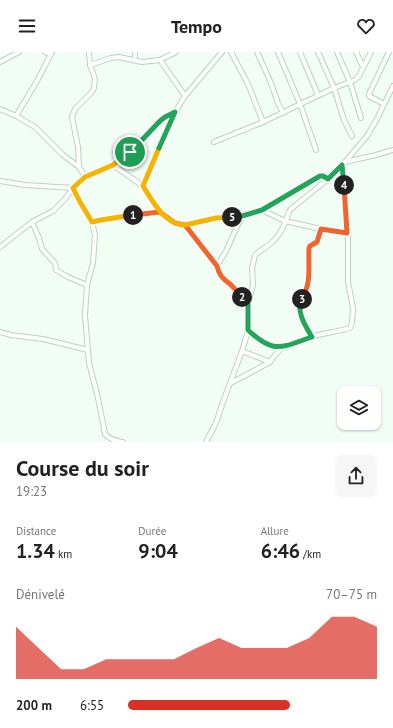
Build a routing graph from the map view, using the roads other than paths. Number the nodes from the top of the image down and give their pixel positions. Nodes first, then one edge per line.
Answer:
1 (19, 52) edge
2 (45, 52) edge
3 (89, 52) edge
4 (135, 52) edge
5 (176, 52) edge
6 (222, 52) edge
7 (231, 52) edge
8 (257, 52) edge
9 (278, 52) edge
10 (300, 52) edge
11 (318, 52) edge
12 (337, 52) edge
13 (356, 52) edge
14 (371, 52) edge
15 (390, 52) edge
16 (51, 53) edge
17 (135, 60) junction
18 (160, 60) junction
19 (0, 62) edge
20 (90, 65) junction
21 (363, 67) junction
22 (350, 82) junction
23 (393, 86) edge
24 (334, 88) junction
25 (318, 95) junction
26 (185, 96) junction
27 (300, 104) junction
28 (384, 104) junction
29 (0, 109) edge
30 (175, 112) junction
31 (8, 113) junction
32 (283, 113) junction
33 (0, 114) edge
34 (16, 116) junction
35 (361, 118) dead end
36 (263, 122) junction
37 (352, 136) dead end
38 (214, 142) dead end
39 (316, 150) dead end
40 (393, 150) edge
41 (344, 163) junction
42 (113, 165) junction
43 (78, 168) junction
44 (85, 177) junction
45 (328, 179) junction
46 (0, 181) edge
47 (143, 186) junction
48 (73, 188) junction
49 (262, 210) junction
50 (160, 212) junction
51 (242, 216) junction
52 (285, 221) junction
53 (32, 222) junction
54 (92, 222) junction
55 (185, 225) junction
56 (321, 229) junction
57 (347, 233) junction
58 (0, 247) edge
59 (217, 266) junction
60 (87, 285) junction
61 (248, 304) junction
62 (248, 330) junction
63 (0, 332) edge
64 (312, 337) junction
65 (283, 347) junction
66 (88, 350) junction
67 (242, 351) junction
68 (270, 362) junction
69 (230, 383) junction
70 (123, 442) edge
71 (206, 442) edge

1 - 19 street
2 - 16 street
3 - 20 street
4 - 17 street
5 - 18 street
6 - 26 street
7 - 36 street
8 - 32 street
9 - 27 street
10 - 25 street
11 - 24 street
12 - 22 street
13 - 21 street
14 - 21 street
15 - 28 street
16 - 34 street
17 - 18 street
17 - 20 street
18 - 26 street
20 - 43 street
21 - 22 street
22 - 24 street
22 - 35 street
23 - 28 street
24 - 25 street
24 - 37 street
25 - 27 street
26 - 30 street
27 - 32 street
27 - 39 street
28 - 41 street
29 - 31 street
30 - 42 street
30 - 47 street
31 - 33 street
31 - 34 street
32 - 36 street
34 - 43 street
36 - 38 street
40 - 41 street
41 - 45 street
41 - 57 street
42 - 44 street
42 - 47 street
43 - 44 street
44 - 48 street
45 - 49 street
45 - 52 street
46 - 48 street
47 - 50 street
48 - 53 street
48 - 54 street
49 - 51 street
49 - 52 street
50 - 54 street
50 - 55 street
51 - 55 street
51 - 59 street
52 - 56 street
52 - 61 street
53 - 58 street
53 - 60 street
54 - 60 street
55 - 59 street
56 - 57 street
56 - 64 street
57 - 64 street
59 - 61 street
60 - 66 street
61 - 62 street
62 - 65 street
62 - 67 street
63 - 66 street
64 - 65 street
65 - 68 street
66 - 70 street
67 - 68 street
67 - 69 street
68 - 69 street
69 - 71 street

